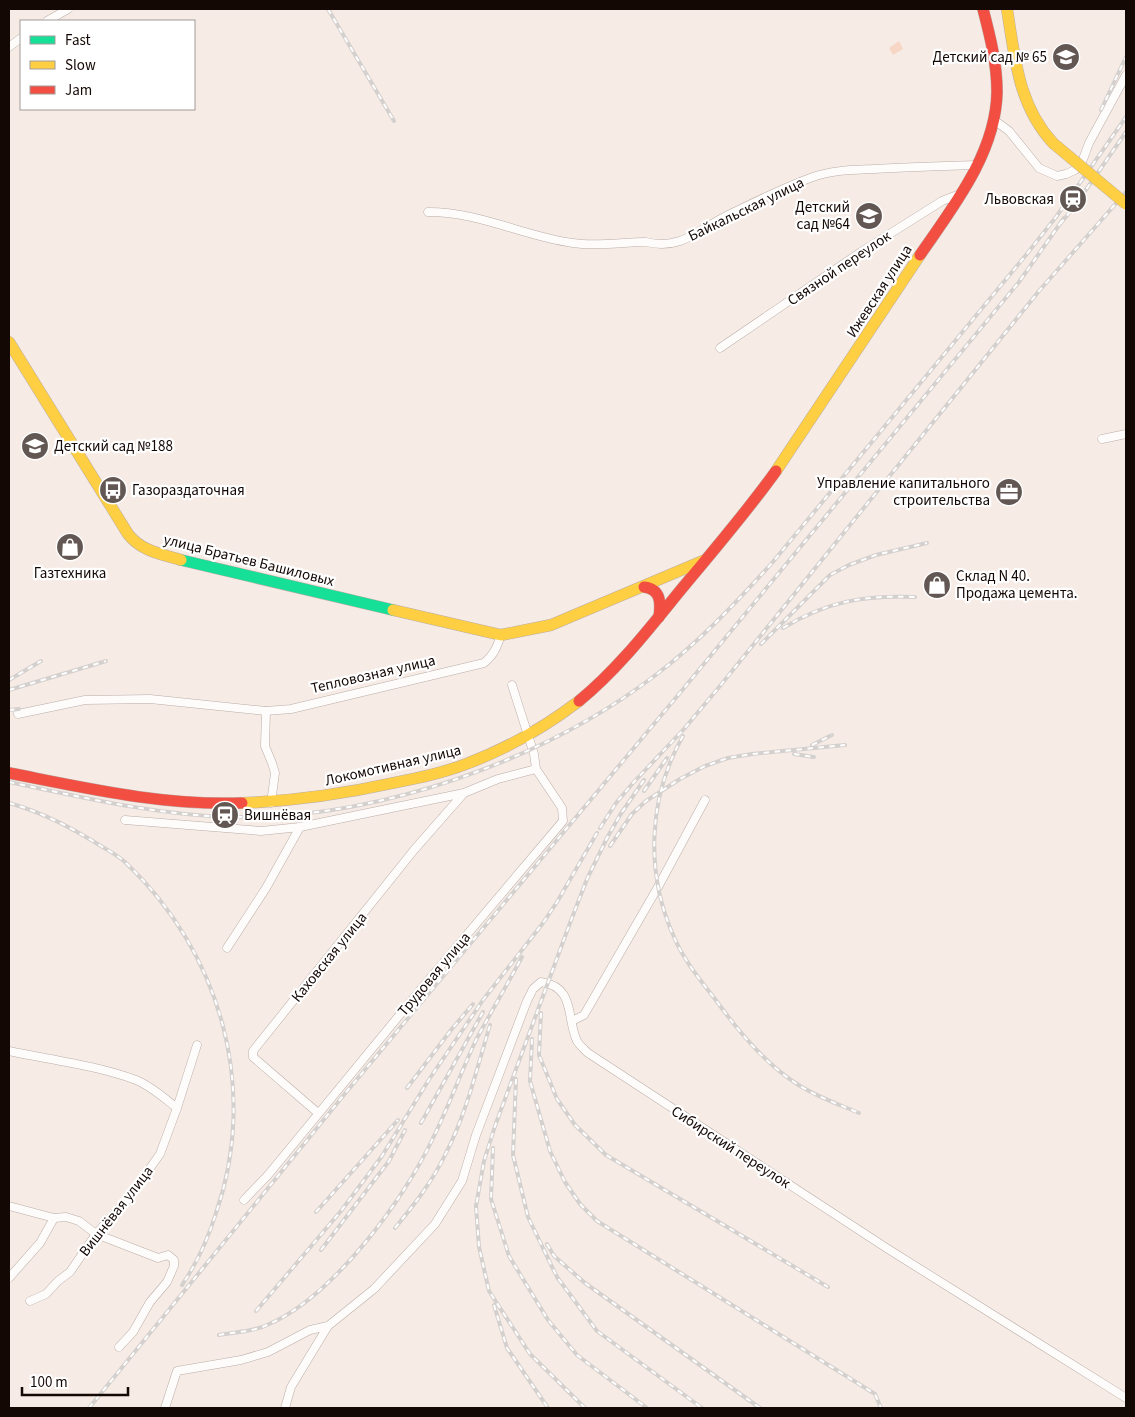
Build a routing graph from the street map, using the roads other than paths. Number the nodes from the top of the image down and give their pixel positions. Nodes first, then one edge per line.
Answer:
1 (68, 9) edge
2 (983, 9) edge
3 (1006, 9) edge
4 (49, 20) edge
5 (20, 39) edge
6 (9, 47) edge
7 (1126, 75) edge
8 (994, 120) junction
9 (977, 166) junction
10 (960, 194) junction
11 (1126, 204) edge
12 (428, 212) dead end
13 (9, 342) edge
14 (720, 348) dead end
15 (1126, 434) edge
16 (1102, 439) dead end
17 (706, 560) junction
18 (644, 587) junction
19 (659, 617) junction
20 (501, 635) junction
21 (512, 685) dead end
22 (266, 711) junction
23 (18, 714) dead end
24 (527, 734) junction
25 (536, 768) junction
26 (9, 773) edge
27 (464, 792) junction
28 (705, 800) dead end
29 (271, 803) junction
30 (125, 820) dead end
31 (300, 827) junction
32 (227, 948) dead end
33 (572, 1021) junction
34 (197, 1045) dead end
35 (9, 1051) edge
36 (177, 1108) junction
37 (318, 1114) junction
38 (244, 1200) dead end
39 (9, 1206) edge
40 (54, 1218) junction
41 (96, 1234) junction
42 (9, 1278) edge
43 (30, 1301) dead end
44 (328, 1326) junction
45 (119, 1347) dead end
46 (1126, 1398) edge
47 (165, 1408) edge
48 (285, 1408) edge

1 - 4 street
2 - 8 street, Ижевская улица
3 - 11 street, bridge
5 - 6 street
7 - 8 street
8 - 9 street, Ижевская улица
9 - 10 street, Ижевская улица
9 - 12 street, Байкальская улица
10 - 14 street, Связной переулок
10 - 17 street, Ижевская улица
13 - 20 street, улица Братьев Башиловых
15 - 16 street
17 - 18 street
17 - 19 street, Локомотивная улица
18 - 19 street
18 - 20 street
19 - 24 street, Локомотивная улица
20 - 22 street, Тепловозная улица
21 - 24 street, Трудовая улица
22 - 23 street, Тепловозная улица
22 - 29 street
24 - 25 street, Трудовая улица
24 - 29 street, Локомотивная улица
25 - 27 street
25 - 37 street, Трудовая улица
26 - 29 street, Локомотивная улица
27 - 31 street
27 - 37 street, Каховская улица
28 - 33 street
30 - 31 street
31 - 32 street
33 - 44 street, Сибирский переулок
33 - 46 street, Сибирский переулок
34 - 36 street, Вишнёвая улица
35 - 36 street
36 - 41 street, Вишнёвая улица
37 - 38 street, Трудовая улица
39 - 40 street
40 - 41 street
40 - 42 street
41 - 43 street, Вишнёвая улица
41 - 45 street
44 - 47 street
44 - 48 street

